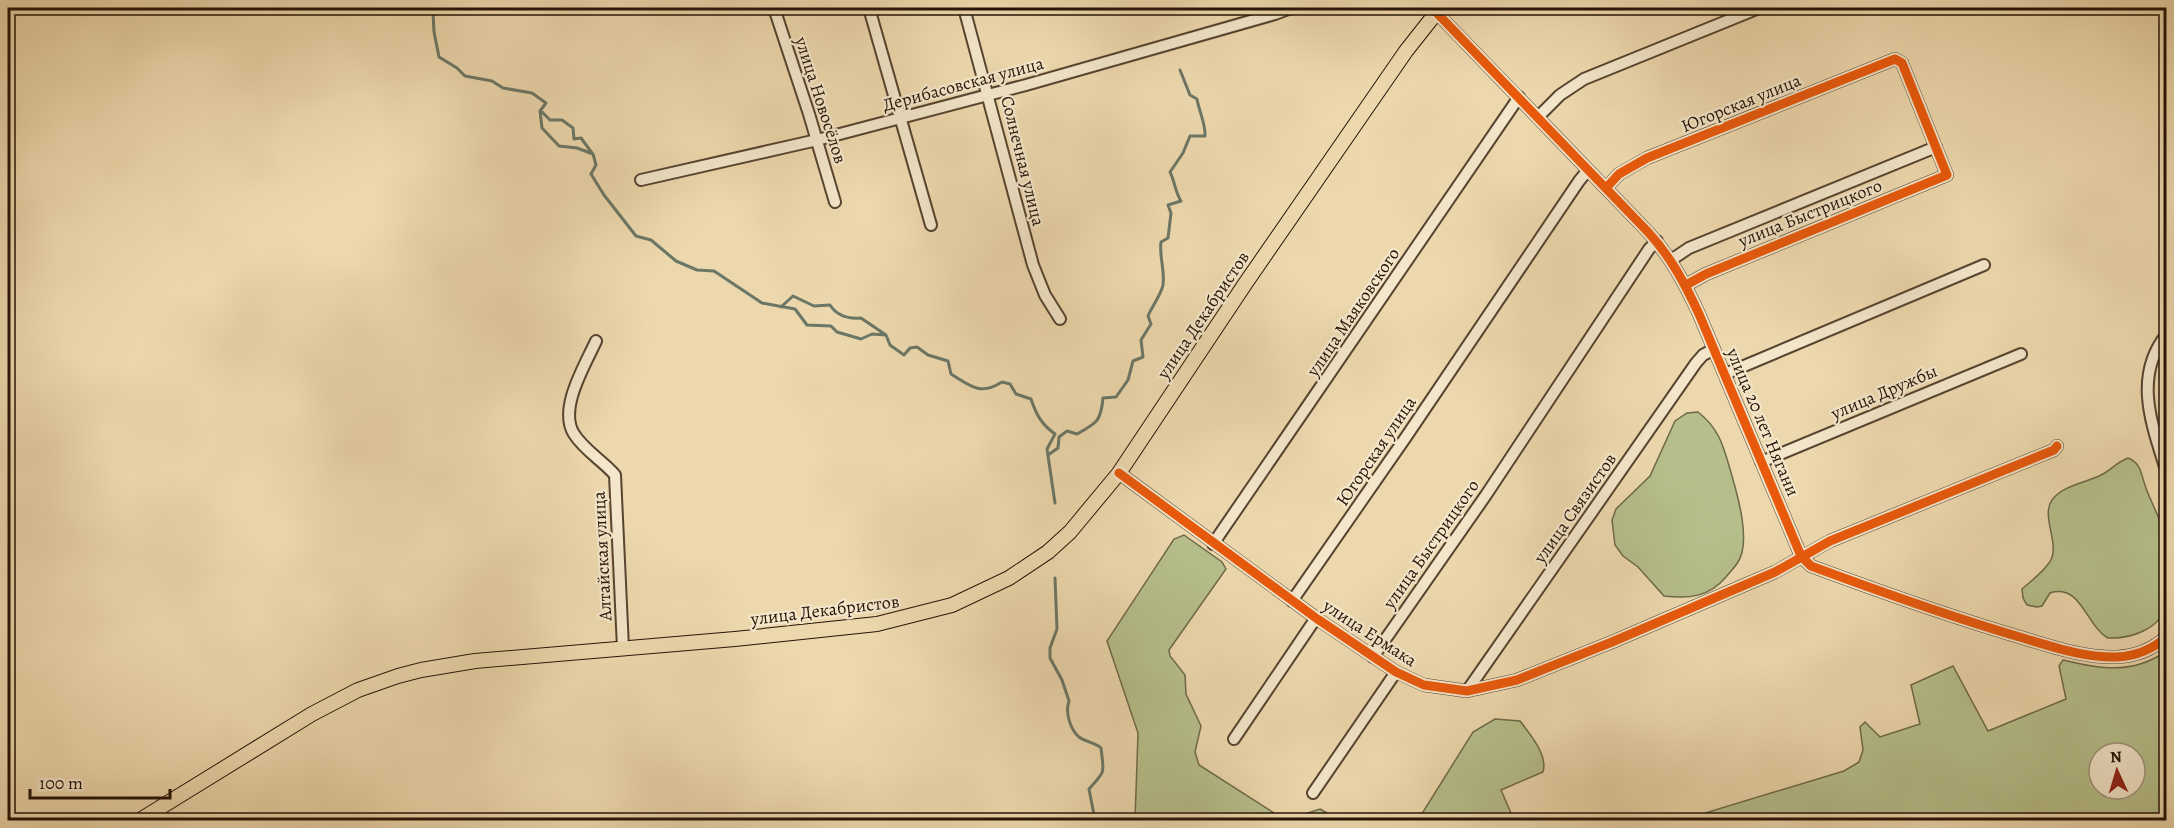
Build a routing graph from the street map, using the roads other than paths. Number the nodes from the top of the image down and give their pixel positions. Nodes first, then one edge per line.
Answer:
1 (774, 8) edge
2 (869, 8) edge
3 (964, 8) edge
4 (1291, 8) edge
5 (1758, 8) edge
6 (1436, 9) edge
7 (988, 95) junction
8 (1519, 97) junction
9 (1538, 117) junction
10 (901, 118) junction
11 (817, 140) junction
12 (1936, 147) junction
13 (1588, 170) junction
14 (641, 180) dead end
15 (1606, 188) junction
16 (835, 202) dead end
17 (931, 225) dead end
18 (1657, 242) junction
19 (1671, 260) junction
20 (1984, 265) dead end
21 (1686, 285) junction
22 (1060, 319) dead end
23 (2166, 335) edge
24 (596, 341) dead end
25 (1714, 349) junction
26 (2021, 354) dead end
27 (1725, 374) junction
28 (2057, 446) dead end
29 (1761, 462) junction
30 (2166, 470) edge
31 (1119, 473) junction
32 (1213, 544) junction
33 (1801, 556) junction
34 (1292, 601) junction
35 (1316, 618) junction
36 (2166, 637) edge
37 (623, 648) junction
38 (1373, 657) junction
39 (1396, 672) junction
40 (1467, 691) junction
41 (1234, 739) dead end
42 (1312, 793) dead end
43 (140, 820) edge

1 - 11 street, улица Новосёлов
2 - 10 street
3 - 7 street, Солнечная улица
4 - 7 street, Дерибасовская улица
5 - 9 street
6 - 8 street, улица 20 лет Нягани
6 - 31 main road, улица Декабристов
7 - 10 street, Дерибасовская улица
7 - 22 street, Солнечная улица
8 - 9 street, улица 20 лет Нягани
8 - 32 street, улица Маяковского
9 - 13 street, улица 20 лет Нягани
10 - 11 street, Дерибасовская улица
10 - 17 street
11 - 14 street, Дерибасовская улица
11 - 16 street, улица Новосёлов
12 - 15 street, Югорская улица
12 - 19 street, улица Быстрицкого
12 - 21 street, улица Быстрицкого
13 - 15 street, улица 20 лет Нягани
13 - 34 street, Югорская улица
15 - 18 street, улица 20 лет Нягани
18 - 19 street, улица 20 лет Нягани
18 - 38 street, улица Быстрицкого
19 - 21 street, улица 20 лет Нягани
20 - 27 street
21 - 25 street, улица 20 лет Нягани
23 - 30 street
24 - 37 street, Алтайская улица
25 - 27 street, улица 20 лет Нягани
25 - 40 street, улица Связистов
26 - 29 street, улица Дружбы
27 - 29 street, улица 20 лет Нягани
28 - 33 street, улица Ермака
29 - 33 street, улица 20 лет Нягани
31 - 32 street, улица Ермака
31 - 37 main road, улица Декабристов
32 - 34 street, улица Ермака
33 - 36 street
33 - 40 street, улица Ермака
34 - 35 street, улица Ермака
35 - 38 street, улица Ермака
35 - 41 street
37 - 43 main road, улица Декабристов
38 - 39 street, улица Ермака
39 - 40 street, улица Ермака
39 - 42 street

